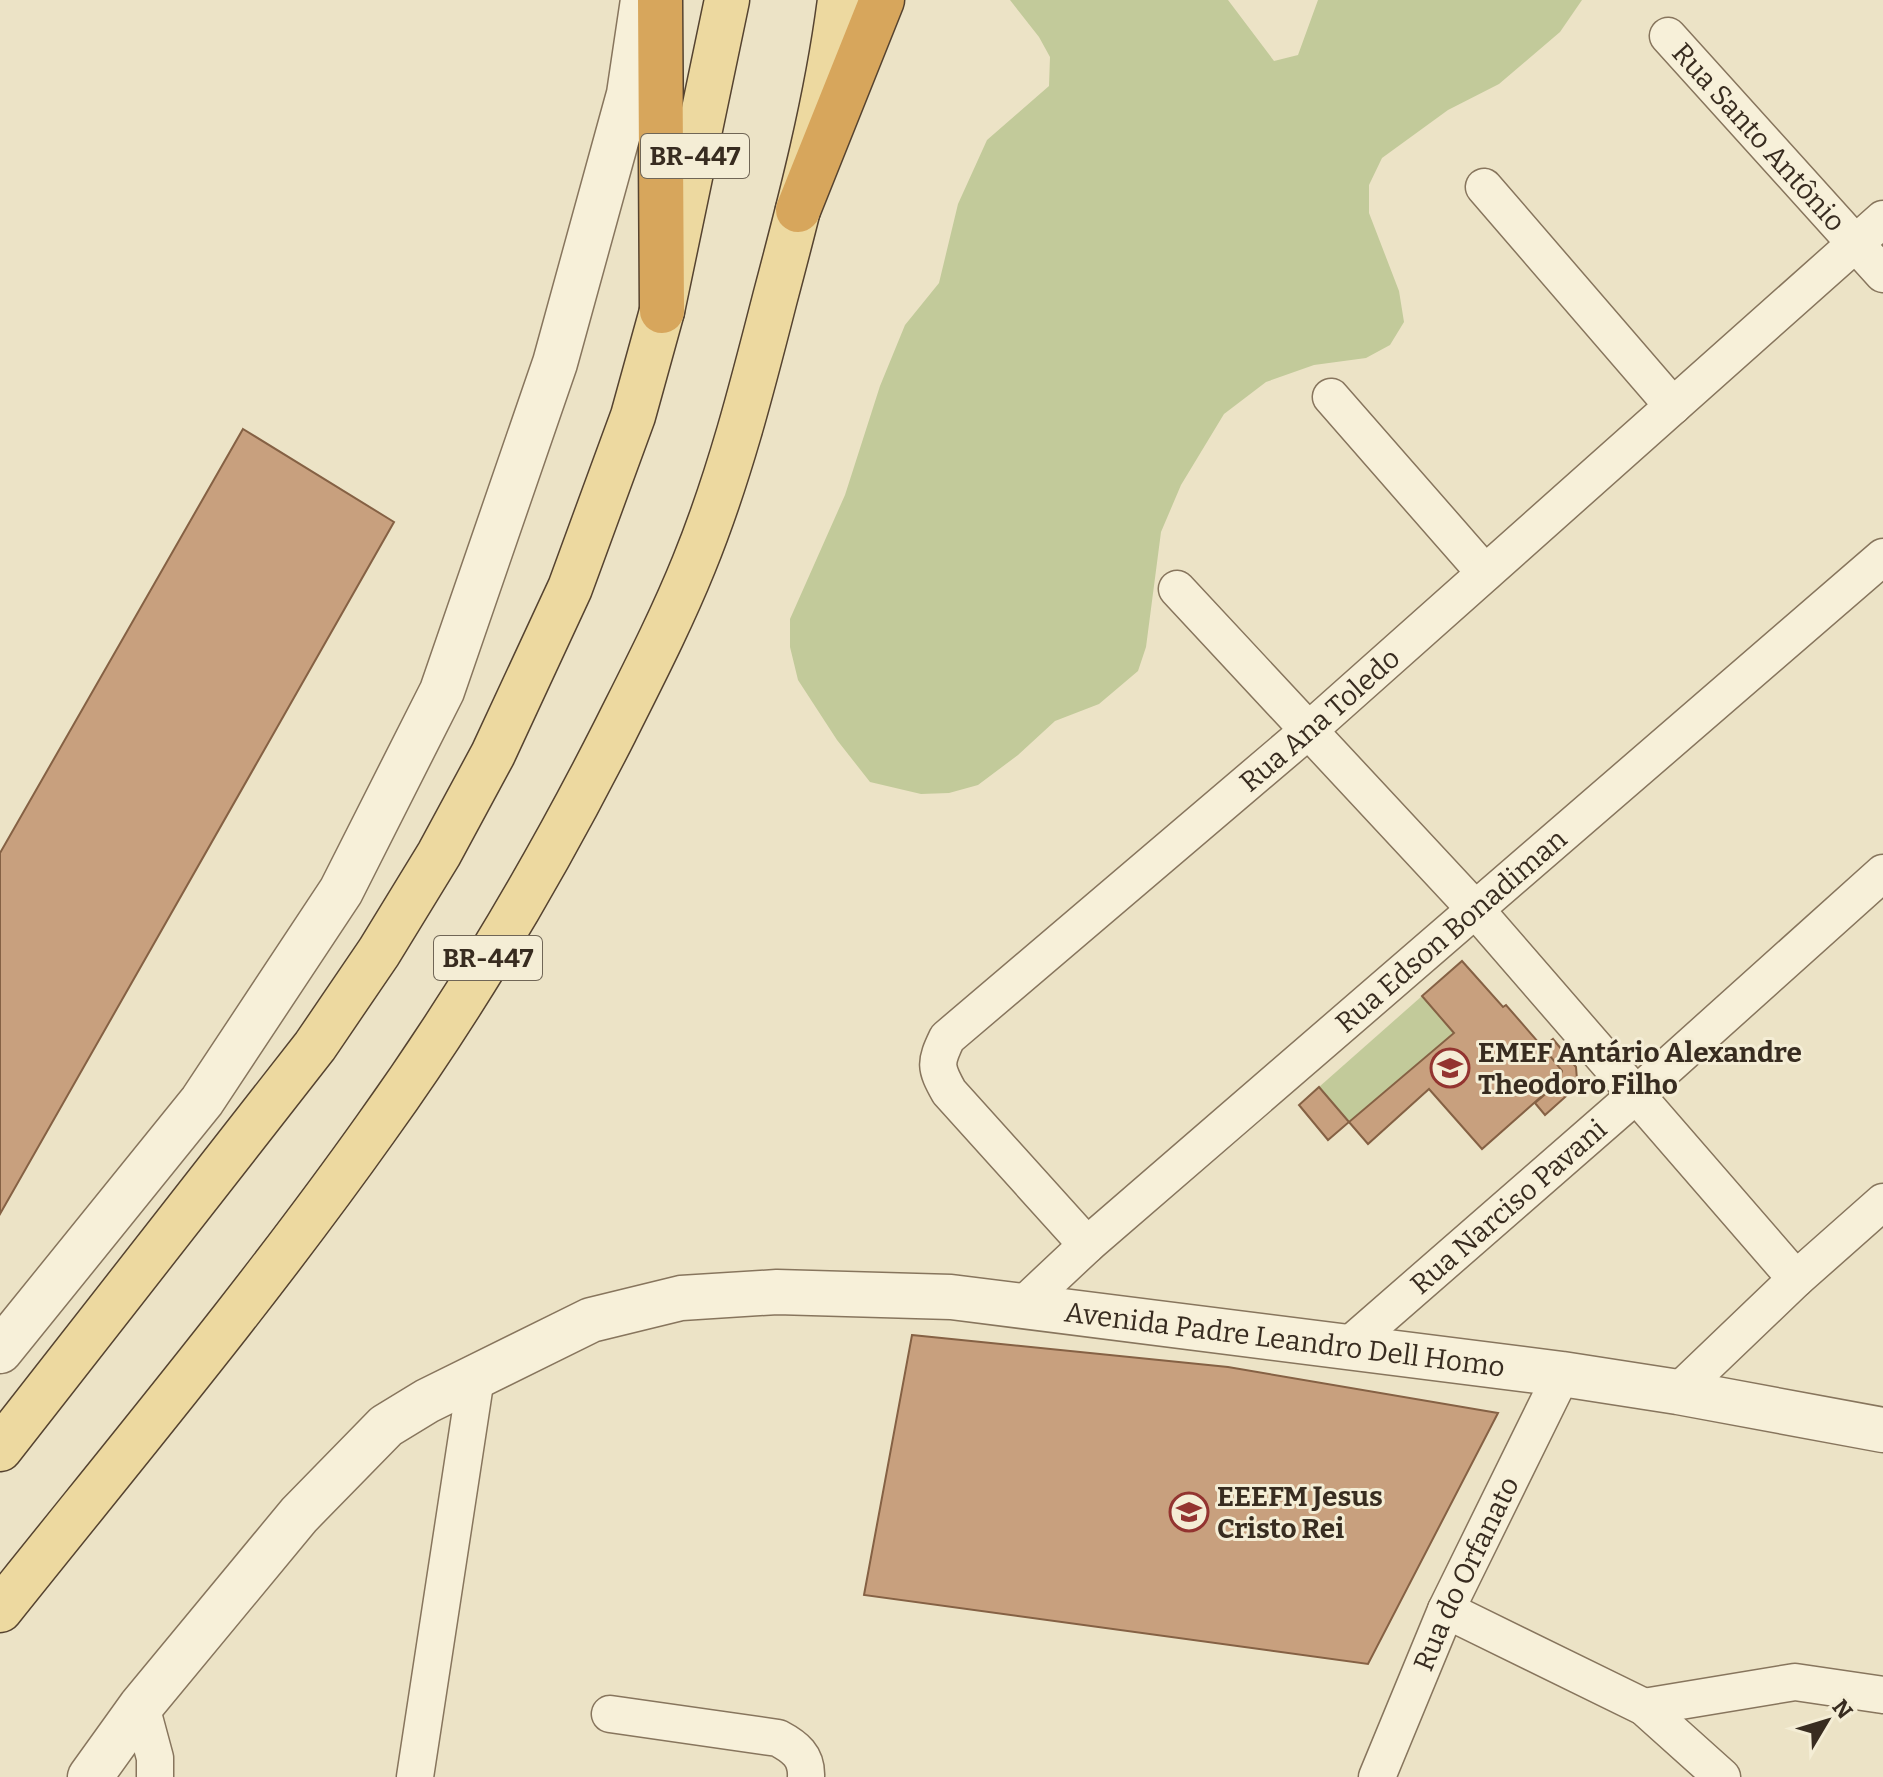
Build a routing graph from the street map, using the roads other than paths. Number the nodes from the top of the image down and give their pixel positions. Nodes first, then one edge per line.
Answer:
1 (643, 0) edge
2 (660, 0) edge
3 (727, 0) edge
4 (840, 0) edge
5 (882, 0) edge
6 (1668, 36) dead end
7 (1484, 187) dead end
8 (798, 210) junction
9 (1883, 219) edge
10 (1855, 244) junction
11 (1883, 274) edge
12 (662, 311) junction
13 (1331, 397) dead end
14 (1673, 406) junction
15 (1883, 557) edge
16 (1485, 573) junction
17 (1177, 589) dead end
18 (1309, 730) junction
19 (1883, 873) edge
20 (1475, 909) junction
21 (1637, 1094) junction
22 (1883, 1202) edge
23 (1087, 1245) junction
24 (1796, 1279) junction
25 (1022, 1306) junction
26 (1347, 1347) junction
27 (0, 1351) edge
28 (1562, 1374) junction
29 (476, 1377) junction
30 (1678, 1392) junction
31 (1883, 1430) edge
32 (0, 1449) edge
33 (0, 1610) edge
34 (1446, 1610) junction
35 (1883, 1695) edge
36 (141, 1706) junction
37 (1644, 1707) junction
38 (610, 1714) dead end
39 (90, 1777) edge
40 (155, 1777) edge
41 (415, 1777) edge
42 (806, 1777) edge
43 (1377, 1777) edge
44 (1722, 1777) edge

1 - 27 street
2 - 12 highway
3 - 12 main road, BR-447
4 - 8 main road, BR-447
5 - 8 highway
6 - 10 street, Rua Santo Antônio
7 - 14 street
8 - 33 main road, BR-447
9 - 10 street, Rua Ana Toledo
10 - 11 street, Rua Santo Antônio
10 - 14 street, Rua Ana Toledo
12 - 32 main road, BR-447
13 - 16 street
14 - 16 street, Rua Ana Toledo
15 - 20 street, Rua Edson Bonadiman
16 - 18 street, Rua Ana Toledo
17 - 18 street
18 - 20 street
18 - 23 street, Rua Ana Toledo
19 - 21 street, Rua Narciso Pavani
20 - 21 street
20 - 23 street, Rua Edson Bonadiman
21 - 24 street
21 - 26 street, Rua Narciso Pavani
22 - 24 street
23 - 25 street, Rua Edson Bonadiman
24 - 30 street
25 - 26 street, Avenida Padre Leandro Dell Homo
25 - 29 street, Avenida Padre Leandro Dell Homo
26 - 28 street, Avenida Padre Leandro Dell Homo
28 - 30 street, Avenida Padre Leandro Dell Homo
28 - 34 street, Rua do Orfanato
29 - 36 street, Avenida Padre Leandro Dell Homo
29 - 41 street
30 - 31 street, Avenida Padre Leandro Dell Homo
34 - 37 street
34 - 43 street, Rua do Orfanato
35 - 37 street
36 - 39 street, Avenida Padre Leandro Dell Homo
36 - 40 street
37 - 44 street
38 - 42 street

